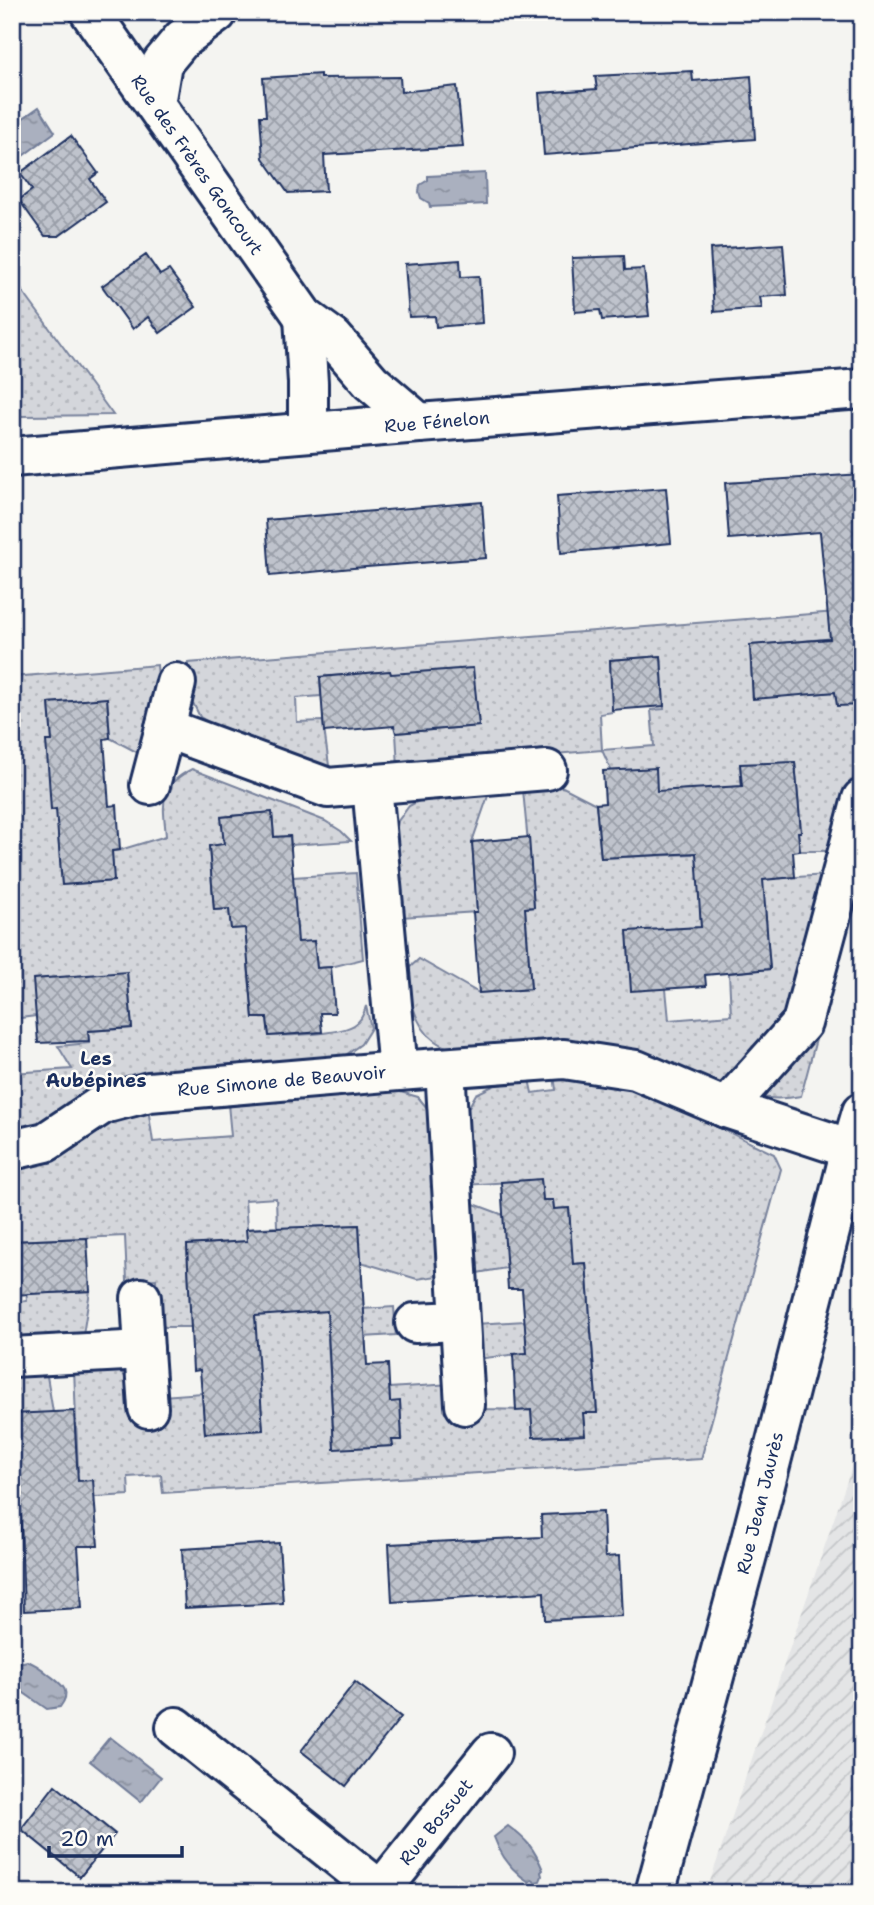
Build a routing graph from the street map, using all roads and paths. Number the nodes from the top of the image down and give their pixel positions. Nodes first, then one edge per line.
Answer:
1 (90, 12) edge
2 (187, 12) edge
3 (225, 12) edge
4 (217, 13) edge
5 (155, 104) junction
6 (303, 317) junction
7 (862, 388) edge
8 (419, 423) junction
9 (308, 432) junction
10 (12, 457) edge
11 (176, 683) dead end
12 (166, 728) junction
13 (547, 771) dead end
14 (150, 785) dead end
15 (372, 785) junction
16 (862, 799) edge
17 (446, 1068) junction
18 (398, 1071) junction
19 (726, 1108) junction
20 (862, 1112) edge
21 (850, 1149) junction
22 (12, 1150) edge
23 (141, 1298) dead end
24 (459, 1321) junction
25 (415, 1323) dead end
26 (144, 1350) junction
27 (12, 1357) edge
28 (465, 1405) dead end
29 (148, 1408) dead end
30 (176, 1727) dead end
31 (491, 1753) dead end
32 (380, 1892) edge
33 (655, 1893) edge

1 - 5 street, Rue des Frères Goncourt
2 - 4 street
3 - 4 street
4 - 5 street
5 - 6 street, Rue des Frères Goncourt
6 - 8 street
6 - 9 street
7 - 8 street, Rue Fénelon
8 - 9 street, Rue Fénelon
9 - 10 street, Rue Fénelon
11 - 12 street
12 - 14 street
12 - 15 street
13 - 15 street
15 - 18 street, Rue Simone de Beauvoir
16 - 19 street
17 - 18 street, Rue Simone de Beauvoir
17 - 19 street, Rue Simone de Beauvoir
17 - 24 street
18 - 22 street, Rue Simone de Beauvoir
19 - 21 street, Rue Simone de Beauvoir
20 - 21 street, Rue Jean Jaurès
21 - 33 street, Rue Jean Jaurès
23 - 26 street
24 - 25 street
24 - 28 street
26 - 27 street
26 - 29 street
30 - 32 street, Rue Bossuet
31 - 32 street, Rue Bossuet

